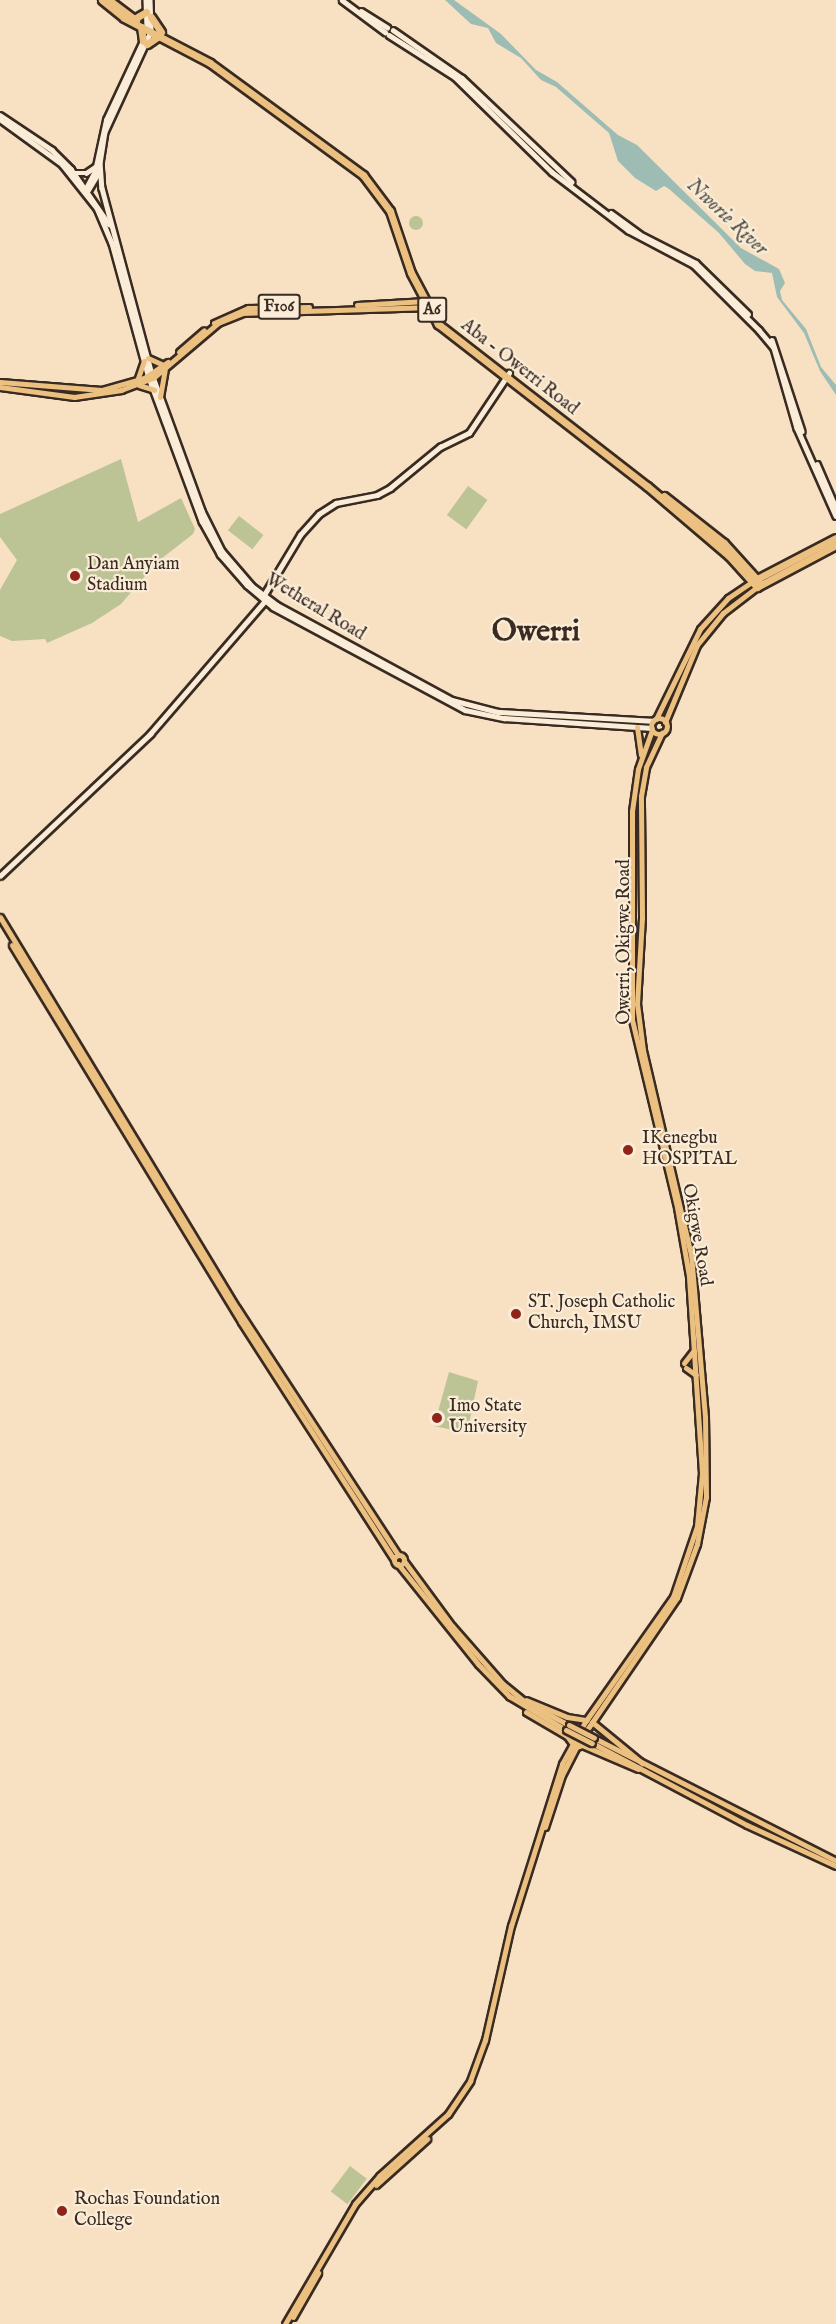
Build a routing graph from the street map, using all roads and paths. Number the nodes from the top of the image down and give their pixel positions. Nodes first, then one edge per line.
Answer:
1 (102, 0) edge
2 (109, 0) edge
3 (148, 0) edge
4 (342, 0) edge
5 (347, 0) edge
6 (149, 14) junction
7 (135, 19) junction
8 (147, 28) junction
9 (387, 31) junction
10 (160, 34) junction
11 (145, 42) junction
12 (0, 117) edge
13 (101, 144) junction
14 (96, 162) junction
15 (100, 171) junction
16 (75, 173) junction
17 (87, 189) junction
18 (111, 230) junction
19 (427, 304) junction
20 (146, 359) junction
21 (165, 366) junction
22 (508, 374) junction
23 (151, 377) junction
24 (0, 382) edge
25 (136, 383) junction
26 (0, 387) edge
27 (154, 390) junction
28 (160, 397) junction
29 (836, 508) edge
30 (836, 516) edge
31 (836, 530) edge
32 (834, 543) edge
33 (755, 580) junction
34 (263, 597) junction
35 (655, 720) junction
36 (665, 722) junction
37 (637, 727) junction
38 (652, 729) junction
39 (662, 733) junction
40 (641, 758) junction
41 (0, 871) edge
42 (0, 876) edge
43 (0, 917) edge
44 (0, 923) edge
45 (635, 978) junction
46 (235, 1309) junction
47 (697, 1348) junction
48 (699, 1376) junction
49 (397, 1560) junction
50 (519, 1698) junction
51 (521, 1706) junction
52 (589, 1721) junction
53 (568, 1727) junction
54 (574, 1745) junction
55 (642, 1768) junction
56 (742, 1820) junction
57 (836, 1861) edge
58 (836, 1866) edge
59 (287, 2324) edge

1 - 8 highway, Aba - Owerri Road / A6
2 - 7 highway, Aba - Owerri Road / A6
3 - 6 main road, Wetheral Road
4 - 9 main road
5 - 9 main road
6 - 7 highway
6 - 8 main road, Wetheral Road
6 - 10 highway
7 - 8 highway, Aba - Owerri Road / A6
8 - 10 highway, Aba - Owerri Road / A6
8 - 11 highway
8 - 11 main road, Wetheral Road
9 - 29 main road
9 - 30 main road
10 - 11 highway
10 - 19 highway, Aba - Owerri Road / A6
11 - 13 main road, Wetheral Road
12 - 16 main road
12 - 17 main road
13 - 14 main road, Wetheral Road
13 - 15 main road, Wetheral Road
14 - 16 main road
14 - 17 main road, Wetheral Road
15 - 17 main road, Wetheral Road
15 - 18 main road, Wetheral Road
16 - 17 main road
17 - 18 main road
17 - 20 main road, Wetheral Road
18 - 20 main road, Wetheral Road
19 - 21 main road, F106
19 - 22 highway, Aba - Owerri Road / A6
20 - 21 main road
20 - 23 main road, Wetheral Road
20 - 25 main road
21 - 23 main road, F106
21 - 28 main road
22 - 33 highway, Aba - Owerri Road / A6
22 - 34 main road
23 - 25 main road, F106
23 - 27 main road, Wetheral Road
23 - 28 main road, Wetheral Road
24 - 25 main road, F106
25 - 26 main road, F106
25 - 27 main road
27 - 34 main road, Wetheral Road
28 - 34 main road, Wetheral Road
31 - 32 highway
32 - 33 highway
33 - 35 main road, Okigwe Road
33 - 36 main road, Owerri, Okigwe Road
34 - 35 main road, Wetheral Road
34 - 37 main road, Wetheral Road
34 - 41 main road
34 - 42 main road
35 - 36 main road
35 - 38 main road, Okigwe Road
36 - 39 main road, Owerri, Okigwe Road
37 - 38 main road, Wetheral Road
37 - 40 main road
38 - 39 main road
38 - 40 main road, Okigwe Road
39 - 45 main road, Owerri, Okigwe Road
40 - 45 main road, Okigwe Road
43 - 46 main road
44 - 46 main road
45 - 47 main road, Okigwe Road
46 - 49 main road
47 - 48 main road, Okigwe Road
47 - 48 main road
47 - 48 main road
48 - 52 main road
49 - 50 main road
49 - 51 main road
50 - 52 main road
50 - 53 main road
51 - 53 main road
51 - 54 main road
52 - 54 main road
52 - 55 main road
53 - 55 main road, bridge
54 - 55 main road
54 - 59 main road
55 - 56 main road
56 - 57 main road
56 - 58 main road

